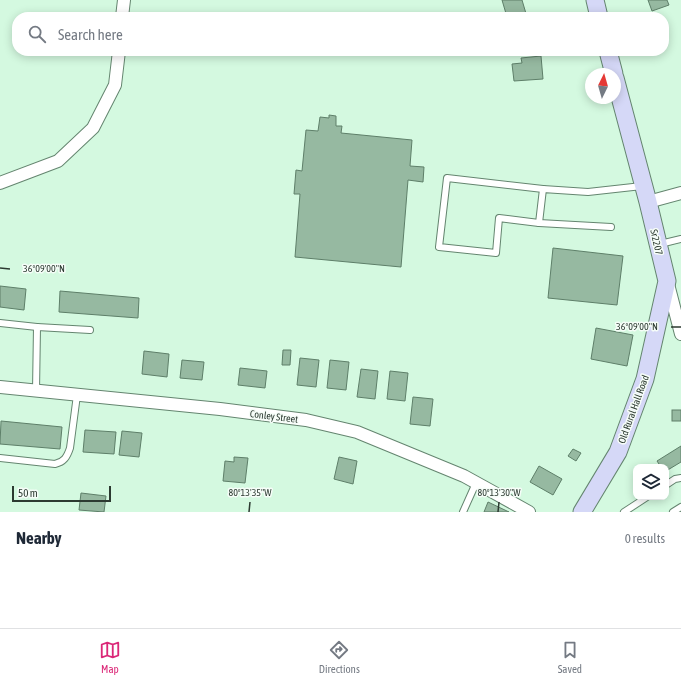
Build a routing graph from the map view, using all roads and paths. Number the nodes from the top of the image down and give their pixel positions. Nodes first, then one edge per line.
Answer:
1 (124, 0) edge
2 (595, 0) edge
3 (123, 12) edge
4 (598, 12) edge
5 (118, 56) edge
6 (609, 56) edge
7 (612, 68) edge
8 (621, 100) edge
9 (0, 183) edge
10 (543, 189) junction
11 (681, 193) edge
12 (646, 194) junction
13 (540, 223) junction
14 (611, 227) dead end
15 (681, 239) edge
16 (658, 245) junction
17 (667, 281) joint
18 (672, 313) edge
19 (0, 323) edge
20 (37, 327) junction
21 (90, 330) dead end
22 (681, 334) edge
23 (0, 387) edge
24 (36, 391) junction
25 (77, 395) junction
26 (0, 458) edge
27 (681, 478) edge
28 (669, 482) edge
29 (476, 483) junction
30 (642, 500) edge
31 (681, 507) edge
32 (463, 512) edge
33 (529, 512) edge
34 (582, 512) edge
35 (624, 512) edge
36 (673, 512) edge

1 - 3 street
2 - 4 main road
5 - 9 street
6 - 7 main road
8 - 12 main road
10 - 12 lane
10 - 13 lane
10 - 13 lane
11 - 12 street
12 - 16 main road, Sr2207
13 - 14 lane
15 - 16 lane
16 - 17 main road, Sr2207
17 - 18 main road, Old Rural Hall Road
18 - 22 street, Old Rural Hall Road
18 - 34 main road, Old Rural Hall Road
19 - 20 lane
20 - 21 lane
20 - 24 lane
23 - 24 street, Conley Street
24 - 25 street, Conley Street
25 - 26 lane
25 - 29 street, Conley Street
27 - 28 lane
29 - 32 lane
29 - 33 street, Conley Street
30 - 35 lane
31 - 36 lane

